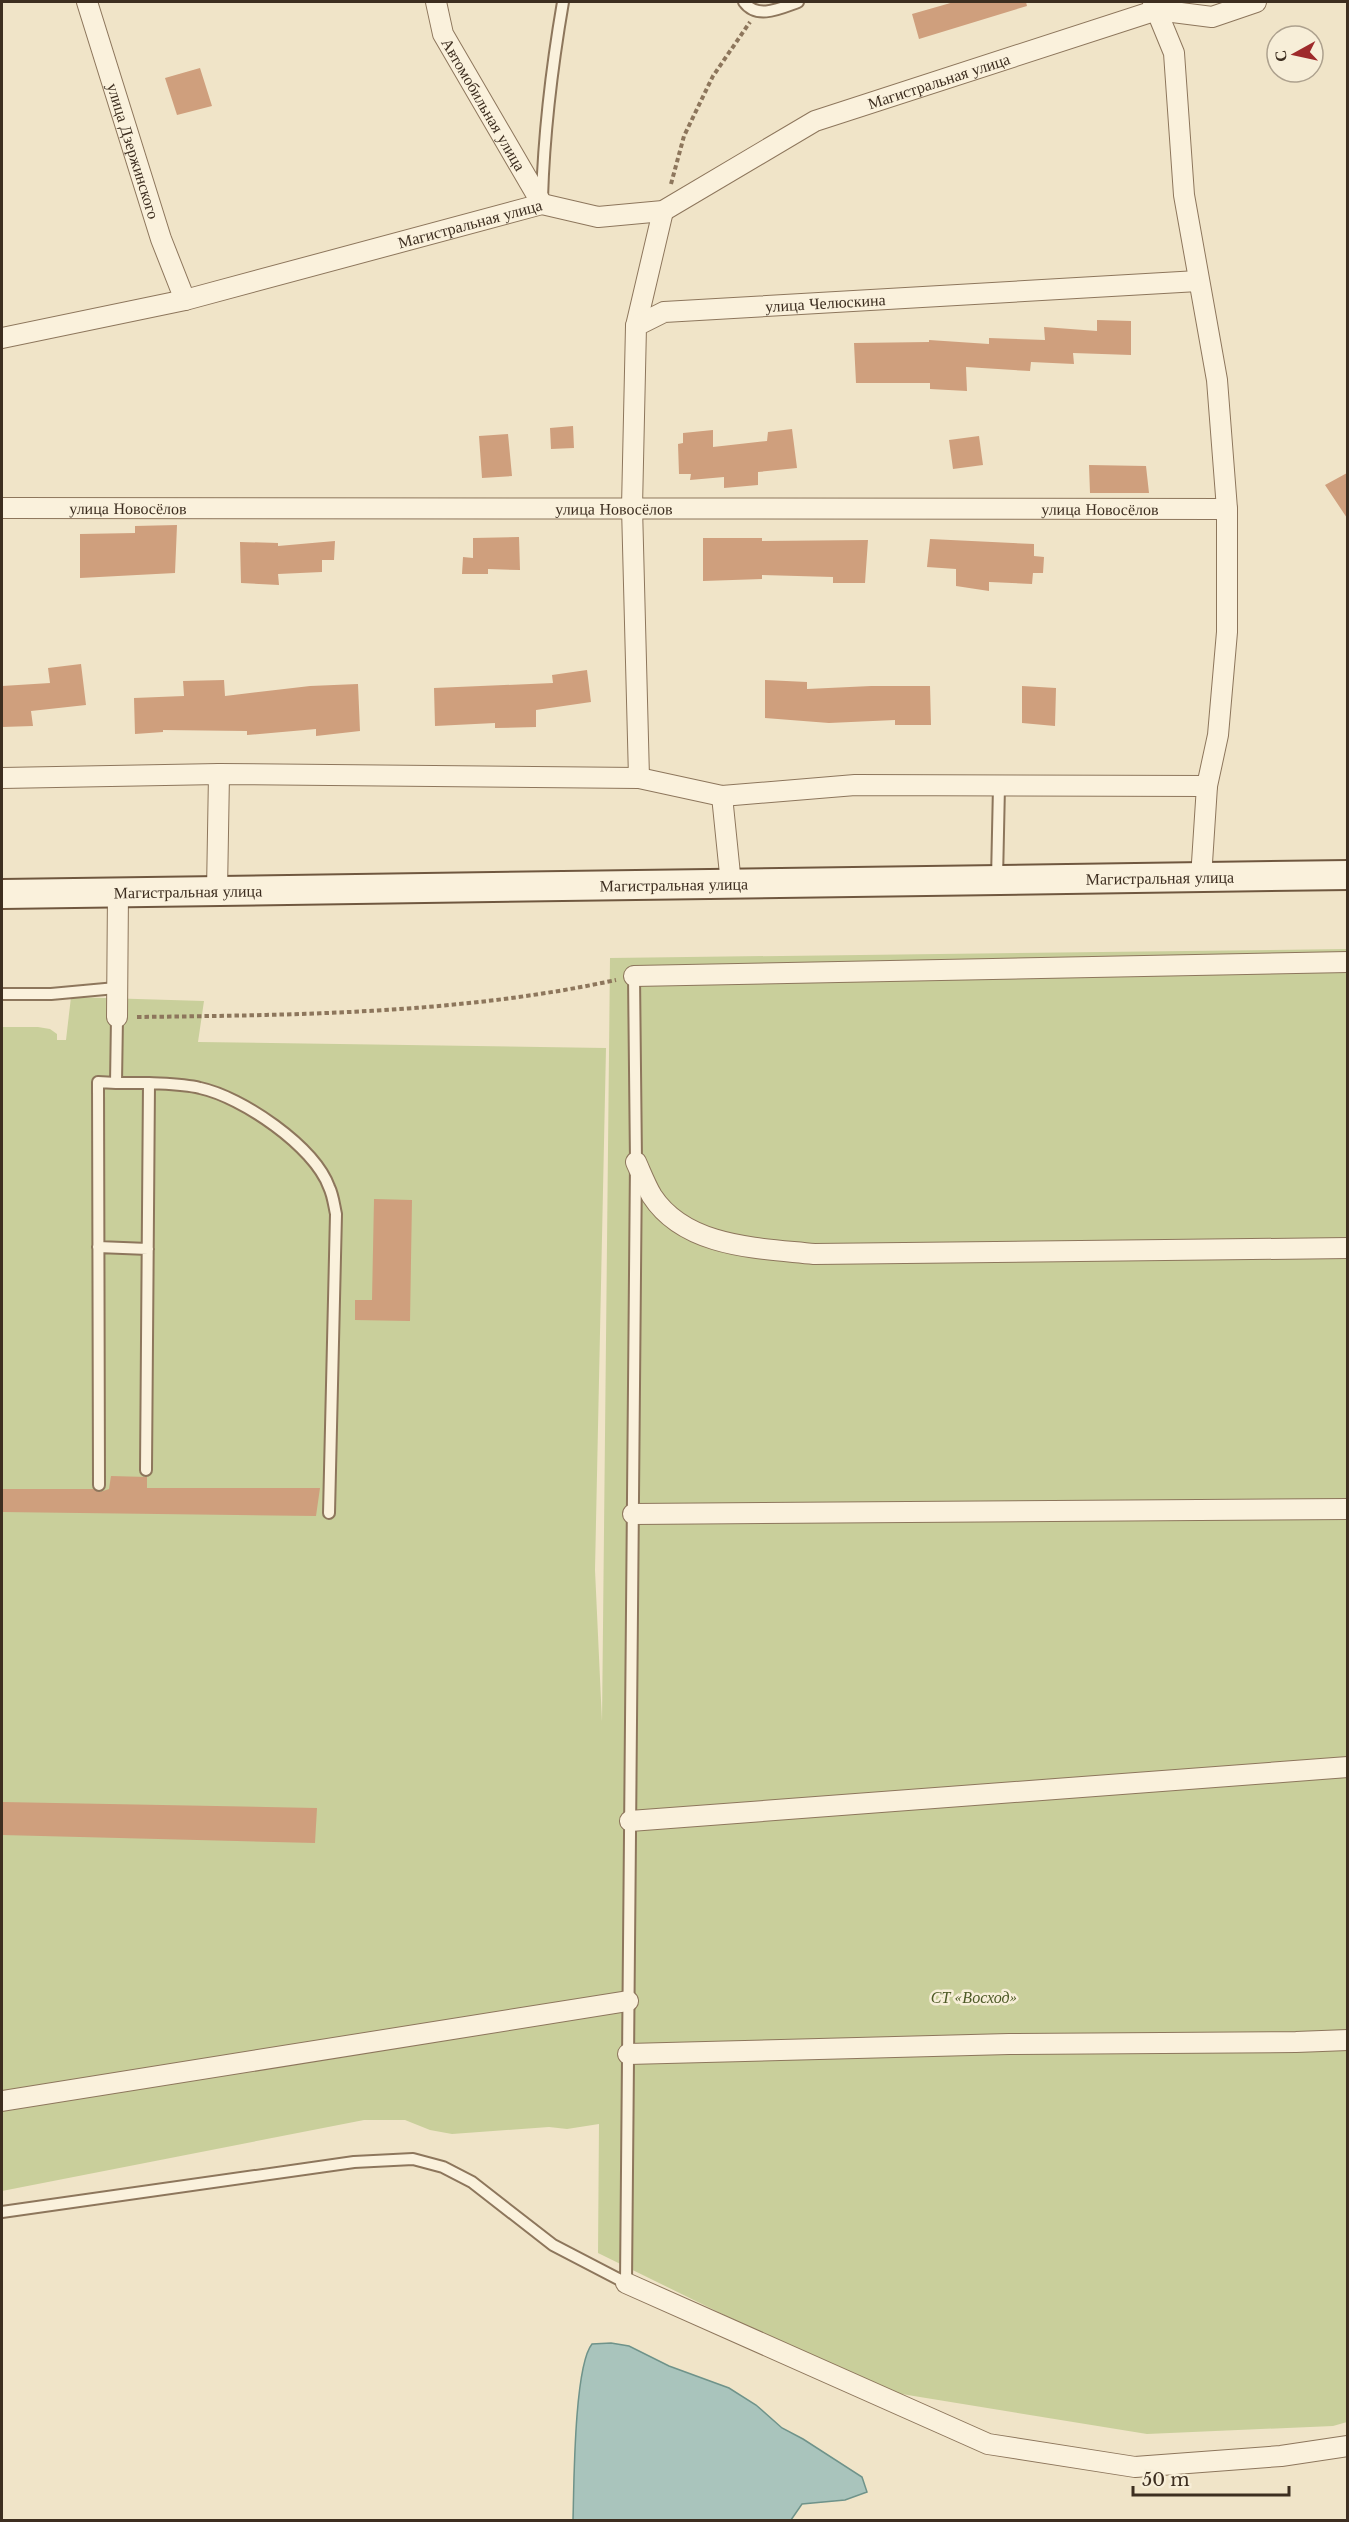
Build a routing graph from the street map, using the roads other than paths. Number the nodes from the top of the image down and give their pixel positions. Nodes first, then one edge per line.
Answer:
1 (87, 2) edge
2 (436, 2) edge
3 (563, 2) edge
4 (744, 2) edge
5 (798, 2) edge
6 (1256, 2) edge
7 (1155, 6) edge
8 (542, 204) junction
9 (663, 211) junction
10 (1198, 280) junction
11 (185, 300) junction
12 (636, 326) junction
13 (2, 338) edge
14 (632, 507) junction
15 (2, 508) edge
16 (1227, 509) junction
17 (219, 774) junction
18 (2, 778) edge
19 (639, 778) junction
20 (999, 786) junction
21 (1208, 786) junction
22 (722, 796) junction
23 (1347, 875) edge
24 (1201, 878) junction
25 (997, 881) junction
26 (731, 884) junction
27 (217, 891) junction
28 (118, 892) junction
29 (2, 894) edge
30 (1347, 962) edge
31 (634, 976) joint
32 (116, 988) junction
33 (2, 994) edge
34 (117, 1017) joint
35 (116, 1083) junction
36 (149, 1083) junction
37 (636, 1162) junction
38 (98, 1247) junction
39 (1347, 1248) edge
40 (148, 1249) junction
41 (146, 1470) dead end
42 (99, 1485) dead end
43 (1347, 1509) edge
44 (329, 1513) dead end
45 (633, 1514) junction
46 (1347, 1767) edge
47 (630, 1821) junction
48 (628, 2001) junction
49 (1347, 2040) edge
50 (628, 2054) junction
51 (2, 2101) edge
52 (2, 2212) edge
53 (626, 2283) junction
54 (1347, 2446) edge

1 - 11 street, улица Дзержинского
2 - 8 street, Автомобильная улица
3 - 8 lane
4 - 5 lane
6 - 7 street
7 - 9 street, Магистральная улица
7 - 10 street
8 - 9 street, Магистральная улица
8 - 11 street, Магистральная улица
9 - 12 street
10 - 12 street, улица Челюскина
10 - 16 street
11 - 13 street, Магистральная улица
12 - 14 street
14 - 15 street, улица Новосёлов
14 - 16 street, улица Новосёлов
14 - 19 street
16 - 21 street
17 - 18 street
17 - 19 street
17 - 27 street
19 - 22 street
20 - 21 street
20 - 22 street
20 - 25 lane
21 - 24 street
22 - 26 street
23 - 24 main road, Магистральная улица
24 - 25 main road, Магистральная улица
25 - 26 main road, Магистральная улица
26 - 27 main road, Магистральная улица
27 - 28 main road, Магистральная улица
28 - 29 main road, Магистральная улица
28 - 32 street
30 - 31 street
31 - 37 lane
32 - 33 lane
32 - 34 street
34 - 35 lane
35 - 36 lane
35 - 38 lane
36 - 40 lane
36 - 44 lane
37 - 39 street
37 - 45 lane
38 - 40 lane
38 - 42 lane
40 - 41 lane
43 - 45 street
45 - 47 lane
46 - 47 street
47 - 48 lane
48 - 50 lane
48 - 51 street
49 - 50 street
50 - 53 lane
52 - 53 lane
53 - 54 street

